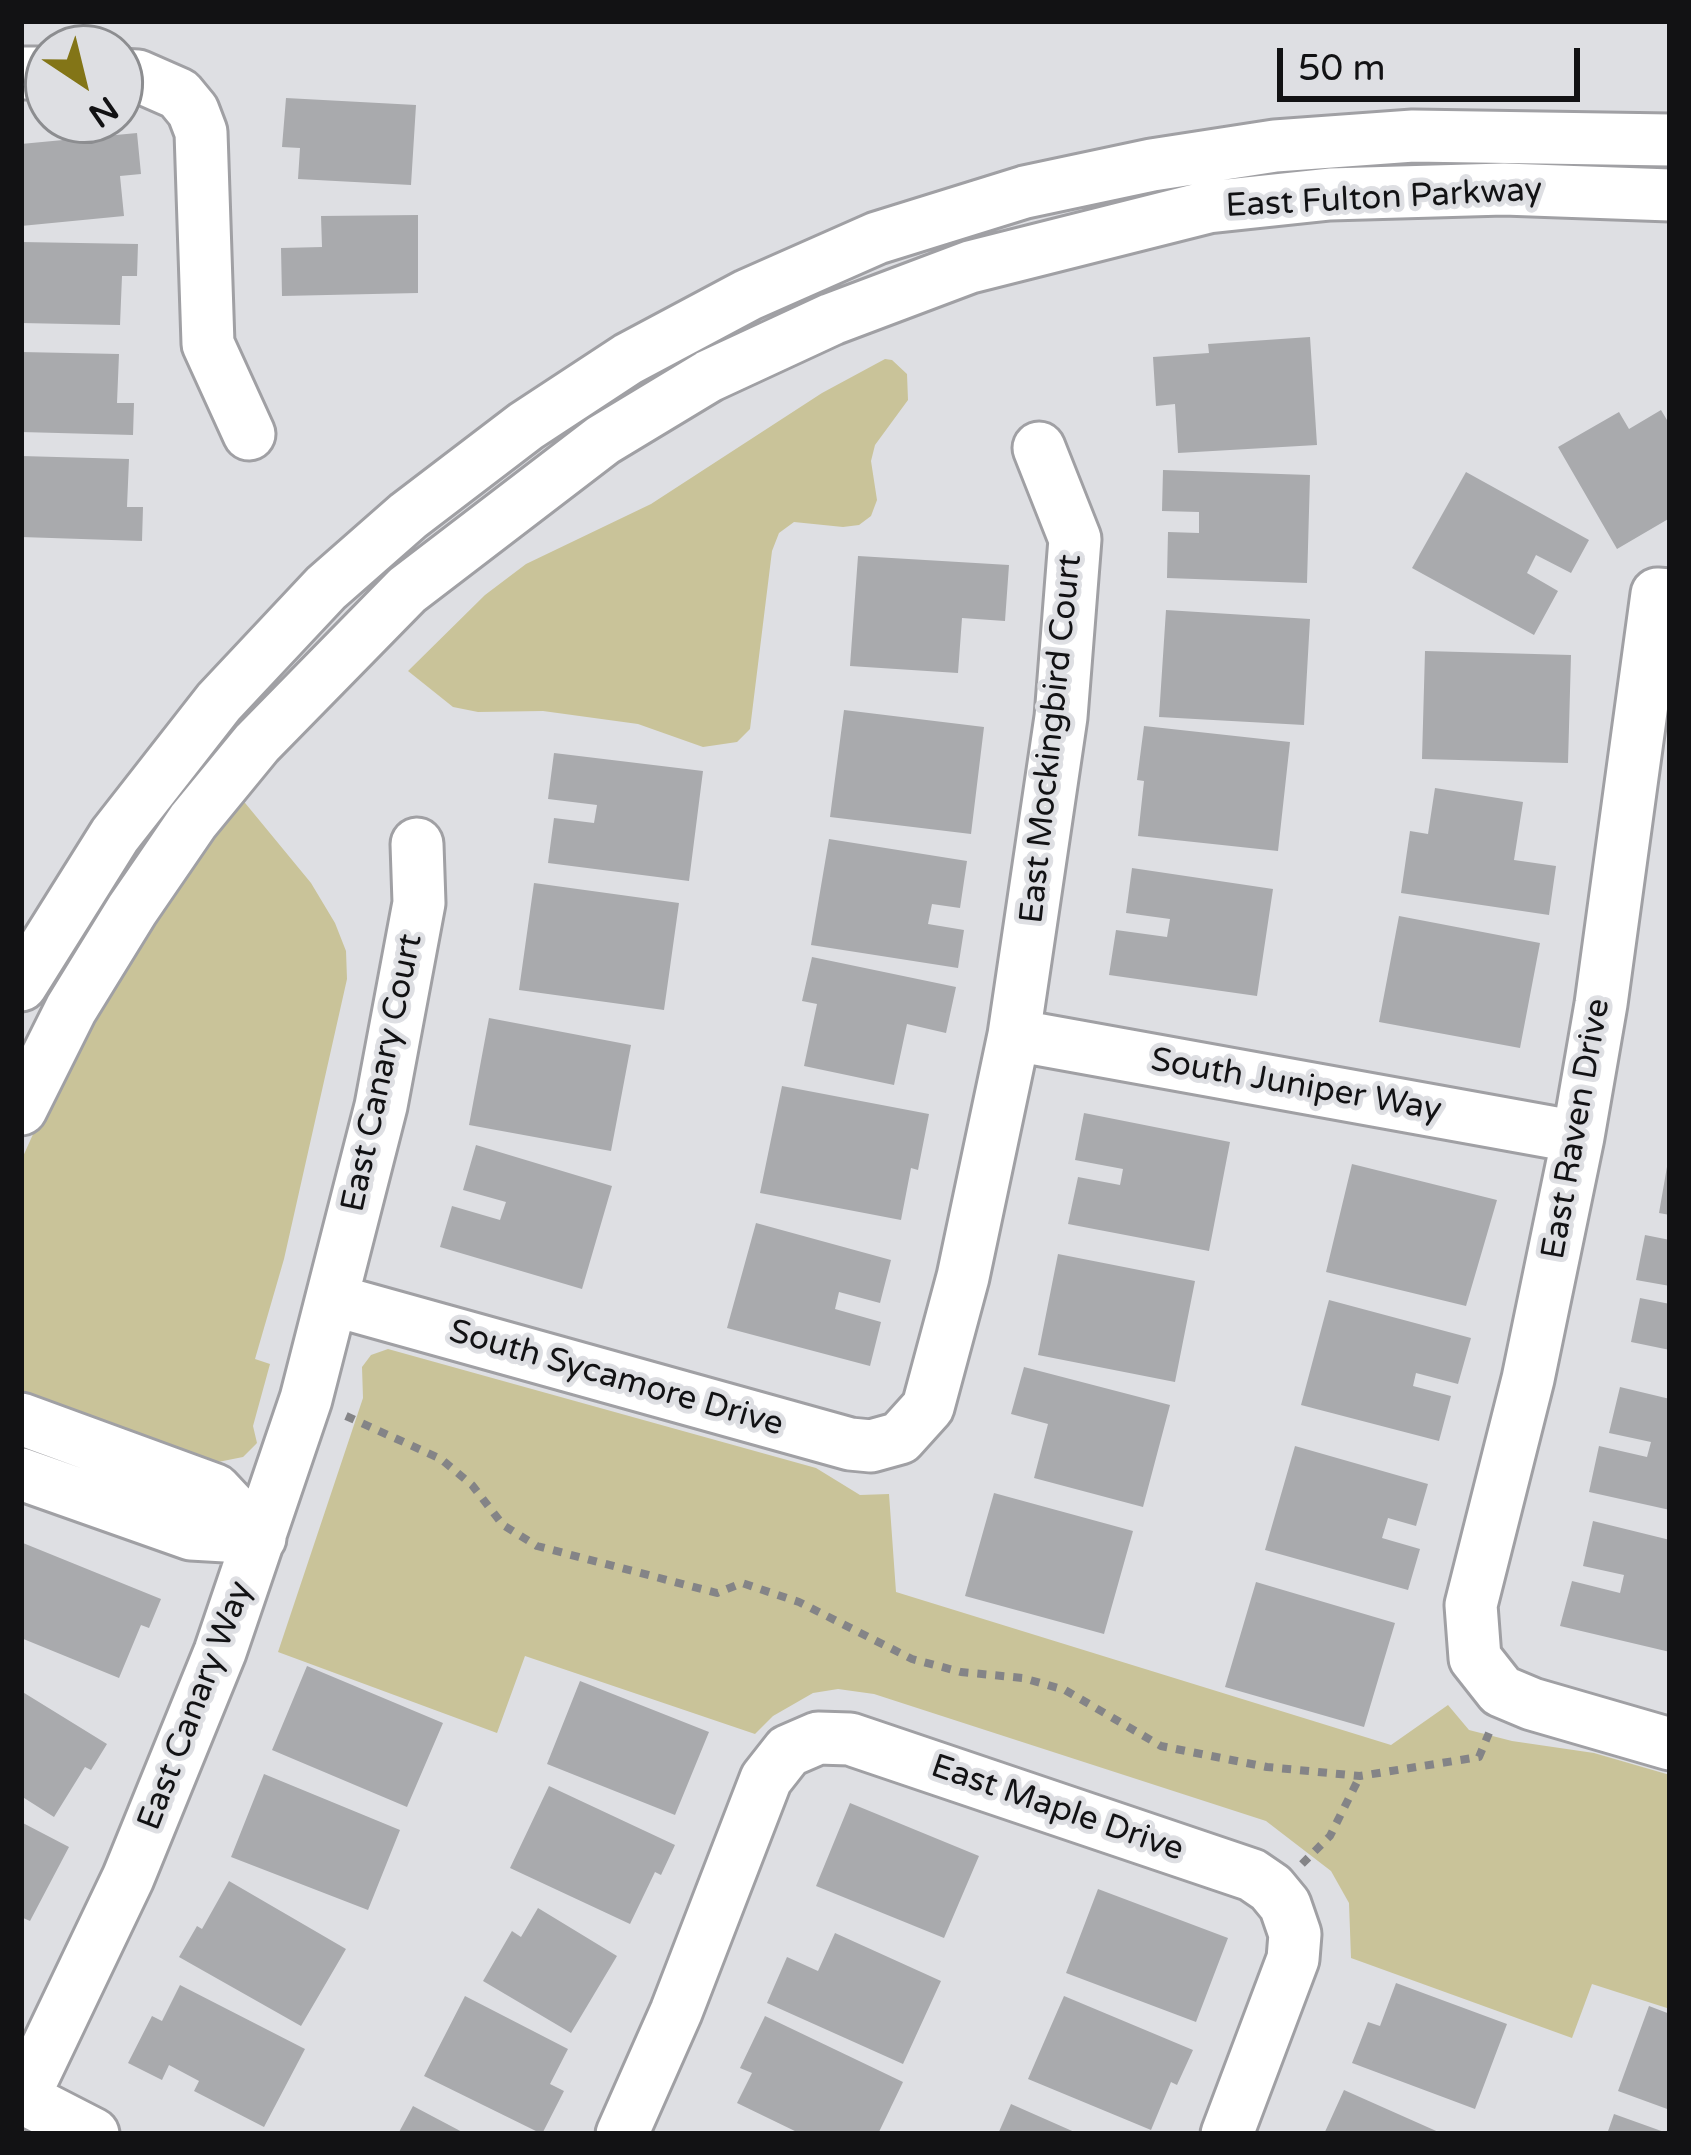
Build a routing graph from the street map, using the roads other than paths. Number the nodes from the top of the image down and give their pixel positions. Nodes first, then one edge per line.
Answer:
1 (144, 79) edge
2 (1670, 140) edge
3 (1670, 195) edge
4 (249, 434) dead end
5 (1039, 448) dead end
6 (1663, 595) edge
7 (417, 844) dead end
8 (21, 985) edge
9 (1014, 1035) junction
10 (21, 1109) edge
11 (1578, 1137) junction
12 (333, 1300) junction
13 (21, 1419) edge
14 (900, 1438) joint
15 (21, 1474) edge
16 (260, 1538) junction
17 (1670, 1744) edge
18 (22, 2100) edge
19 (93, 2134) edge
20 (622, 2134) edge
21 (1227, 2134) edge

1 - 4 street
2 - 8 street, East Fulton Parkway
3 - 10 street, East Fulton Parkway
5 - 9 street, East Mockingbird Court
6 - 11 street, East Raven Drive
7 - 12 street, East Canary Court
9 - 11 street, South Juniper Way
9 - 14 street, East Mockingbird Court
11 - 17 street, East Raven Drive
12 - 14 street, South Sycamore Drive
12 - 16 street, East Canary Way
13 - 16 street
15 - 16 street
16 - 18 street, East Canary Way
18 - 19 street
20 - 21 street, East Maple Drive

